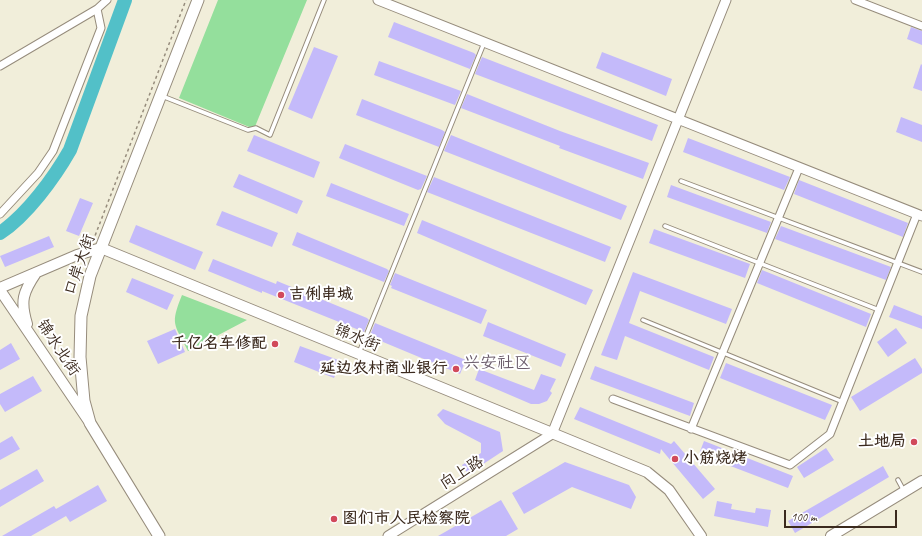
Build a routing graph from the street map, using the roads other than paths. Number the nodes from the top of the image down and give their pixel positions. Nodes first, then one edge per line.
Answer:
1 (107, 0) edge
2 (198, 0) edge
3 (324, 0) edge
4 (378, 0) edge
5 (726, 0) edge
6 (855, 0) edge
7 (97, 10) junction
8 (922, 26) edge
9 (484, 42) junction
10 (0, 66) edge
11 (160, 96) junction
12 (678, 118) junction
13 (799, 168) junction
14 (681, 181) dead end
15 (0, 214) edge
16 (919, 215) edge
17 (778, 218) junction
18 (665, 226) dead end
19 (101, 248) junction
20 (760, 263) junction
21 (898, 263) junction
22 (37, 272) junction
23 (922, 272) edge
24 (0, 289) edge
25 (879, 310) junction
26 (643, 320) dead end
27 (31, 335) junction
28 (723, 353) junction
29 (359, 354) junction
30 (613, 399) dead end
31 (842, 402) junction
32 (90, 423) junction
33 (691, 429) junction
34 (552, 434) junction
35 (898, 480) dead end
36 (922, 481) edge
37 (904, 492) junction
38 (400, 533) edge
39 (159, 536) edge
40 (388, 536) edge
41 (701, 536) edge
42 (831, 536) edge

1 - 7 street
2 - 11 highway, 口岸大街
3 - 11 lane
4 - 9 street
5 - 12 street
6 - 8 street
7 - 10 street
7 - 15 street
9 - 12 street
9 - 29 lane
11 - 19 highway, 口岸大街
12 - 13 street
12 - 34 street
13 - 16 street
13 - 17 street
14 - 17 lane
16 - 21 street
17 - 20 street
17 - 21 lane
18 - 20 lane
19 - 22 main road
19 - 29 main road, 锦水街
19 - 32 highway, 口岸大街
20 - 25 lane
20 - 28 street
21 - 23 lane
21 - 25 street
22 - 24 main road
22 - 27 main road
24 - 27 main road, 锦水北街
25 - 31 street
26 - 28 lane
27 - 32 main road, 锦水北街
28 - 31 lane
28 - 33 street
29 - 34 main road, 锦水街
30 - 33 street
31 - 33 street
32 - 39 highway, 口岸大街
34 - 38 street, 向上路
34 - 41 main road, 锦水街
35 - 37 lane
36 - 37 main road
37 - 42 main road
38 - 40 street, 向上路

